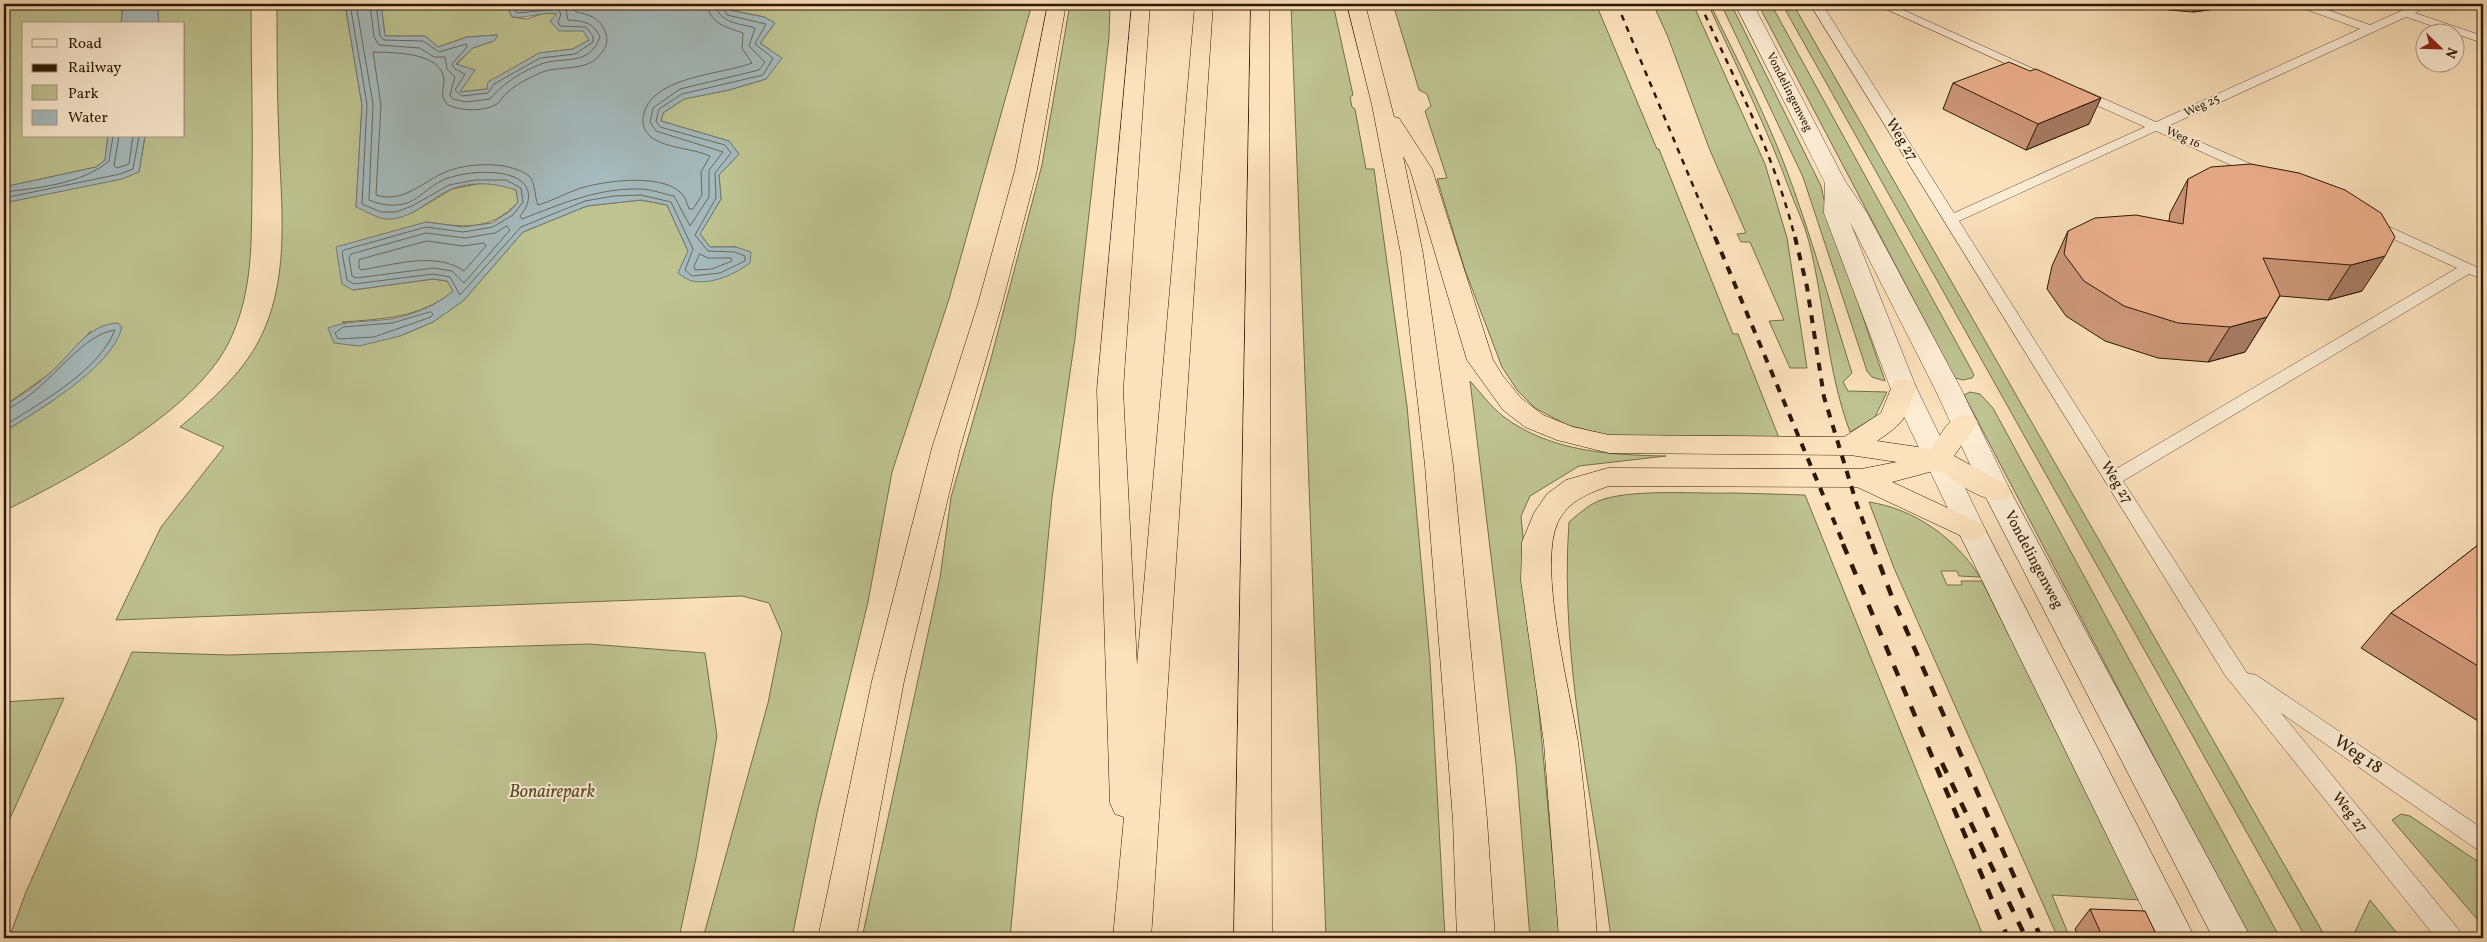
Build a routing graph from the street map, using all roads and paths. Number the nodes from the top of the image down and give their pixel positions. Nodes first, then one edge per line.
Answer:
1 (1058, 4) edge
2 (1141, 4) edge
3 (1204, 4) edge
4 (1260, 4) edge
5 (1356, 4) edge
6 (1744, 4) edge
7 (1816, 4) edge
8 (1881, 4) edge
9 (2301, 4) edge
10 (2425, 4) edge
11 (2406, 12) junction
12 (2370, 29) junction
13 (2483, 40) edge
14 (2156, 126) junction
15 (1408, 168) junction
16 (2272, 179) edge
17 (1834, 181) junction
18 (2361, 219) edge
19 (1951, 220) junction
20 (2468, 268) junction
21 (2483, 274) edge
22 (1903, 387) junction
23 (1965, 422) junction
24 (1850, 446) junction
25 (1938, 459) junction
26 (1861, 478) junction
27 (2113, 479) junction
28 (1997, 492) junction
29 (1972, 532) junction
30 (2232, 669) junction
31 (2483, 841) edge
32 (1132, 932) edge
33 (837, 938) edge
34 (1254, 938) edge
35 (1476, 938) edge
36 (1578, 938) edge
37 (2176, 938) edge
38 (2232, 938) edge
39 (2450, 938) edge

1 - 33 highway
2 - 32 highway
3 - 32 highway
4 - 34 highway
5 - 15 highway
6 - 17 street, Vondelingenweg
7 - 19 lane, Weg 27
8 - 14 lane, Weg 16
9 - 12 lane
10 - 11 lane, Weg 25
11 - 12 lane, Weg 25
11 - 13 lane
12 - 14 lane, Weg 25
14 - 16 lane, Weg 16
14 - 19 lane, Weg 25
15 - 24 highway
15 - 35 highway
17 - 22 street, Vondelingenweg
17 - 23 street, Vondelingenweg
18 - 20 lane
19 - 27 lane, Weg 27
20 - 21 lane
20 - 27 lane
22 - 24 highway
22 - 25 street, Vondelingenweg
23 - 25 highway
23 - 28 street, Vondelingenweg
24 - 25 highway
25 - 26 highway
25 - 28 highway
25 - 29 street, Vondelingenweg
26 - 29 highway
26 - 36 highway
27 - 30 lane, Weg 27
28 - 38 street, Vondelingenweg
29 - 37 street, Vondelingenweg
30 - 31 lane, Weg 18
30 - 39 lane, Weg 27

